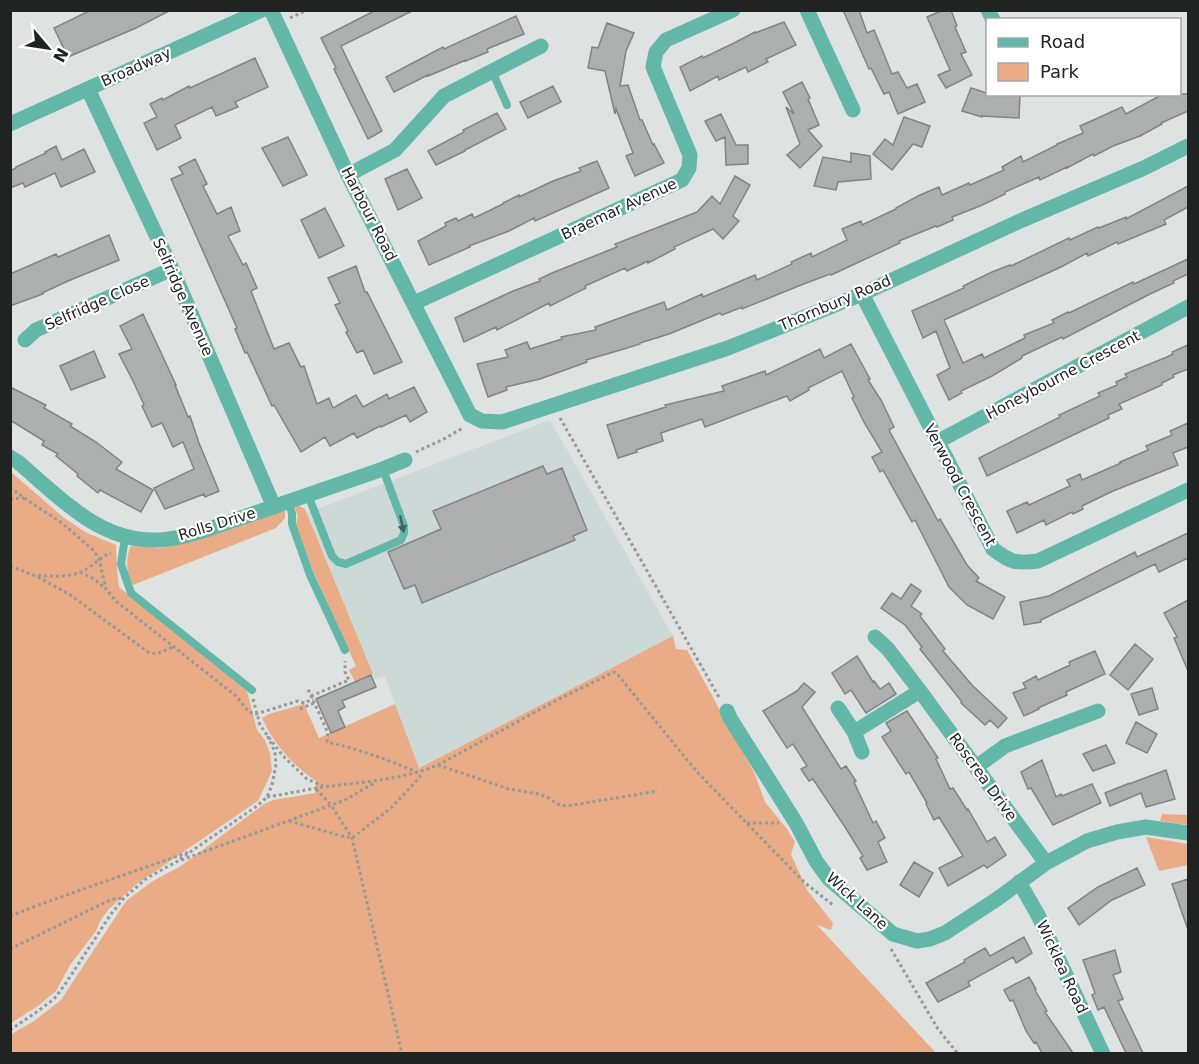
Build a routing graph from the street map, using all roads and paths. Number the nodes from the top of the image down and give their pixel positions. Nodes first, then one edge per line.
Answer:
1 (262, 10) edge
2 (271, 10) edge
3 (734, 10) edge
4 (807, 10) edge
5 (540, 46) dead end
6 (492, 71) junction
7 (88, 89) junction
8 (507, 105) dead end
9 (853, 110) dead end
10 (10, 124) edge
11 (1188, 146) edge
12 (348, 175) junction
13 (172, 269) junction
14 (862, 294) junction
15 (414, 303) junction
16 (1188, 307) edge
17 (25, 340) dead end
18 (554, 406) junction
19 (470, 415) junction
20 (937, 442) junction
21 (10, 457) edge
22 (405, 460) joint
23 (383, 469) junction
24 (10, 487) edge
25 (1188, 490) edge
26 (308, 495) junction
27 (24, 498) junction
28 (10, 499) edge
29 (281, 504) junction
30 (125, 538) junction
31 (116, 552) dead end
32 (99, 559) junction
33 (10, 566) edge
34 (80, 572) junction
35 (32, 575) junction
36 (106, 589) junction
37 (875, 637) dead end
38 (173, 646) junction
39 (345, 650) joint
40 (308, 689) dead end
41 (252, 690) joint
42 (920, 691) junction
43 (313, 700) junction
44 (838, 708) dead end
45 (300, 709) dead end
46 (727, 711) joint
47 (1098, 711) dead end
48 (256, 714) junction
49 (854, 732) junction
50 (267, 735) junction
51 (862, 752) dead end
52 (438, 765) junction
53 (976, 767) junction
54 (419, 773) junction
55 (378, 781) junction
56 (324, 787) junction
57 (316, 789) junction
58 (658, 791) dead end
59 (267, 797) junction
60 (331, 805) junction
61 (289, 820) junction
62 (747, 823) junction
63 (796, 823) junction
64 (1188, 833) edge
65 (352, 838) junction
66 (189, 852) junction
67 (176, 862) junction
68 (1046, 863) junction
69 (1019, 882) junction
70 (124, 898) junction
71 (834, 905) dead end
72 (10, 916) edge
73 (890, 948) dead end
74 (10, 949) edge
75 (10, 1030) edge
76 (402, 1053) edge
77 (958, 1053) edge
78 (1103, 1053) edge

1 - 7 street, Broadway
2 - 12 street, Harbour Road
3 - 15 street, Braemar Avenue
4 - 9 street
5 - 6 street
6 - 8 lane
6 - 12 street
7 - 10 street, Broadway
7 - 13 street, Selfridge Avenue
11 - 14 street, Thornbury Road
12 - 15 street, Harbour Road
13 - 17 street, Selfridge Close
13 - 29 street, Selfridge Avenue
14 - 18 street, Thornbury Road
14 - 20 street, Verwood Crescent
15 - 19 street, Harbour Road
16 - 20 street, Honeybourne Crescent
18 - 19 street, Thornbury Road
18 - 46 path
19 - 22 path
20 - 25 street, Verwood Crescent
21 - 30 street, Rolls Drive
22 - 23 street, Rolls Drive
23 - 26 street, Rolls Drive
23 -> 26 lane
24 - 27 path
26 - 29 street, Rolls Drive
27 - 28 path
27 - 32 path
29 - 30 street, Rolls Drive
29 - 39 lane
30 - 41 lane
31 - 32 path
32 - 34 path
32 - 36 path
33 - 35 path
34 - 35 path
34 - 36 path
35 - 38 path
36 - 38 path
37 - 42 street, Roscrea Drive
38 - 48 path
39 - 43 path
40 - 43 path
41 - 48 path
42 - 49 street
42 - 53 street, Roscrea Drive
43 - 45 path
43 - 48 path
43 - 54 path
44 - 49 street
46 - 63 street, Wick Lane
47 - 53 street
48 - 50 path
49 - 51 street
50 - 56 path
50 - 59 path
52 - 54 path
52 - 58 path
52 - 62 path
53 - 68 street, Roscrea Drive
54 - 55 path
54 - 65 path
55 - 56 path
55 - 60 path
56 - 57 path
57 - 59 path
57 - 60 path
59 - 66 path
60 - 61 path
60 - 65 path
61 - 65 path
61 - 67 path
62 - 63 path
62 - 71 path
63 - 69 street, Wick Lane
64 - 68 street, Wick Lane
65 - 76 path
66 - 67 path
66 - 72 path
67 - 70 path
68 - 69 street, Wick Lane
69 - 78 street, Wicklea Road
70 - 74 path
70 - 75 path
73 - 77 path

